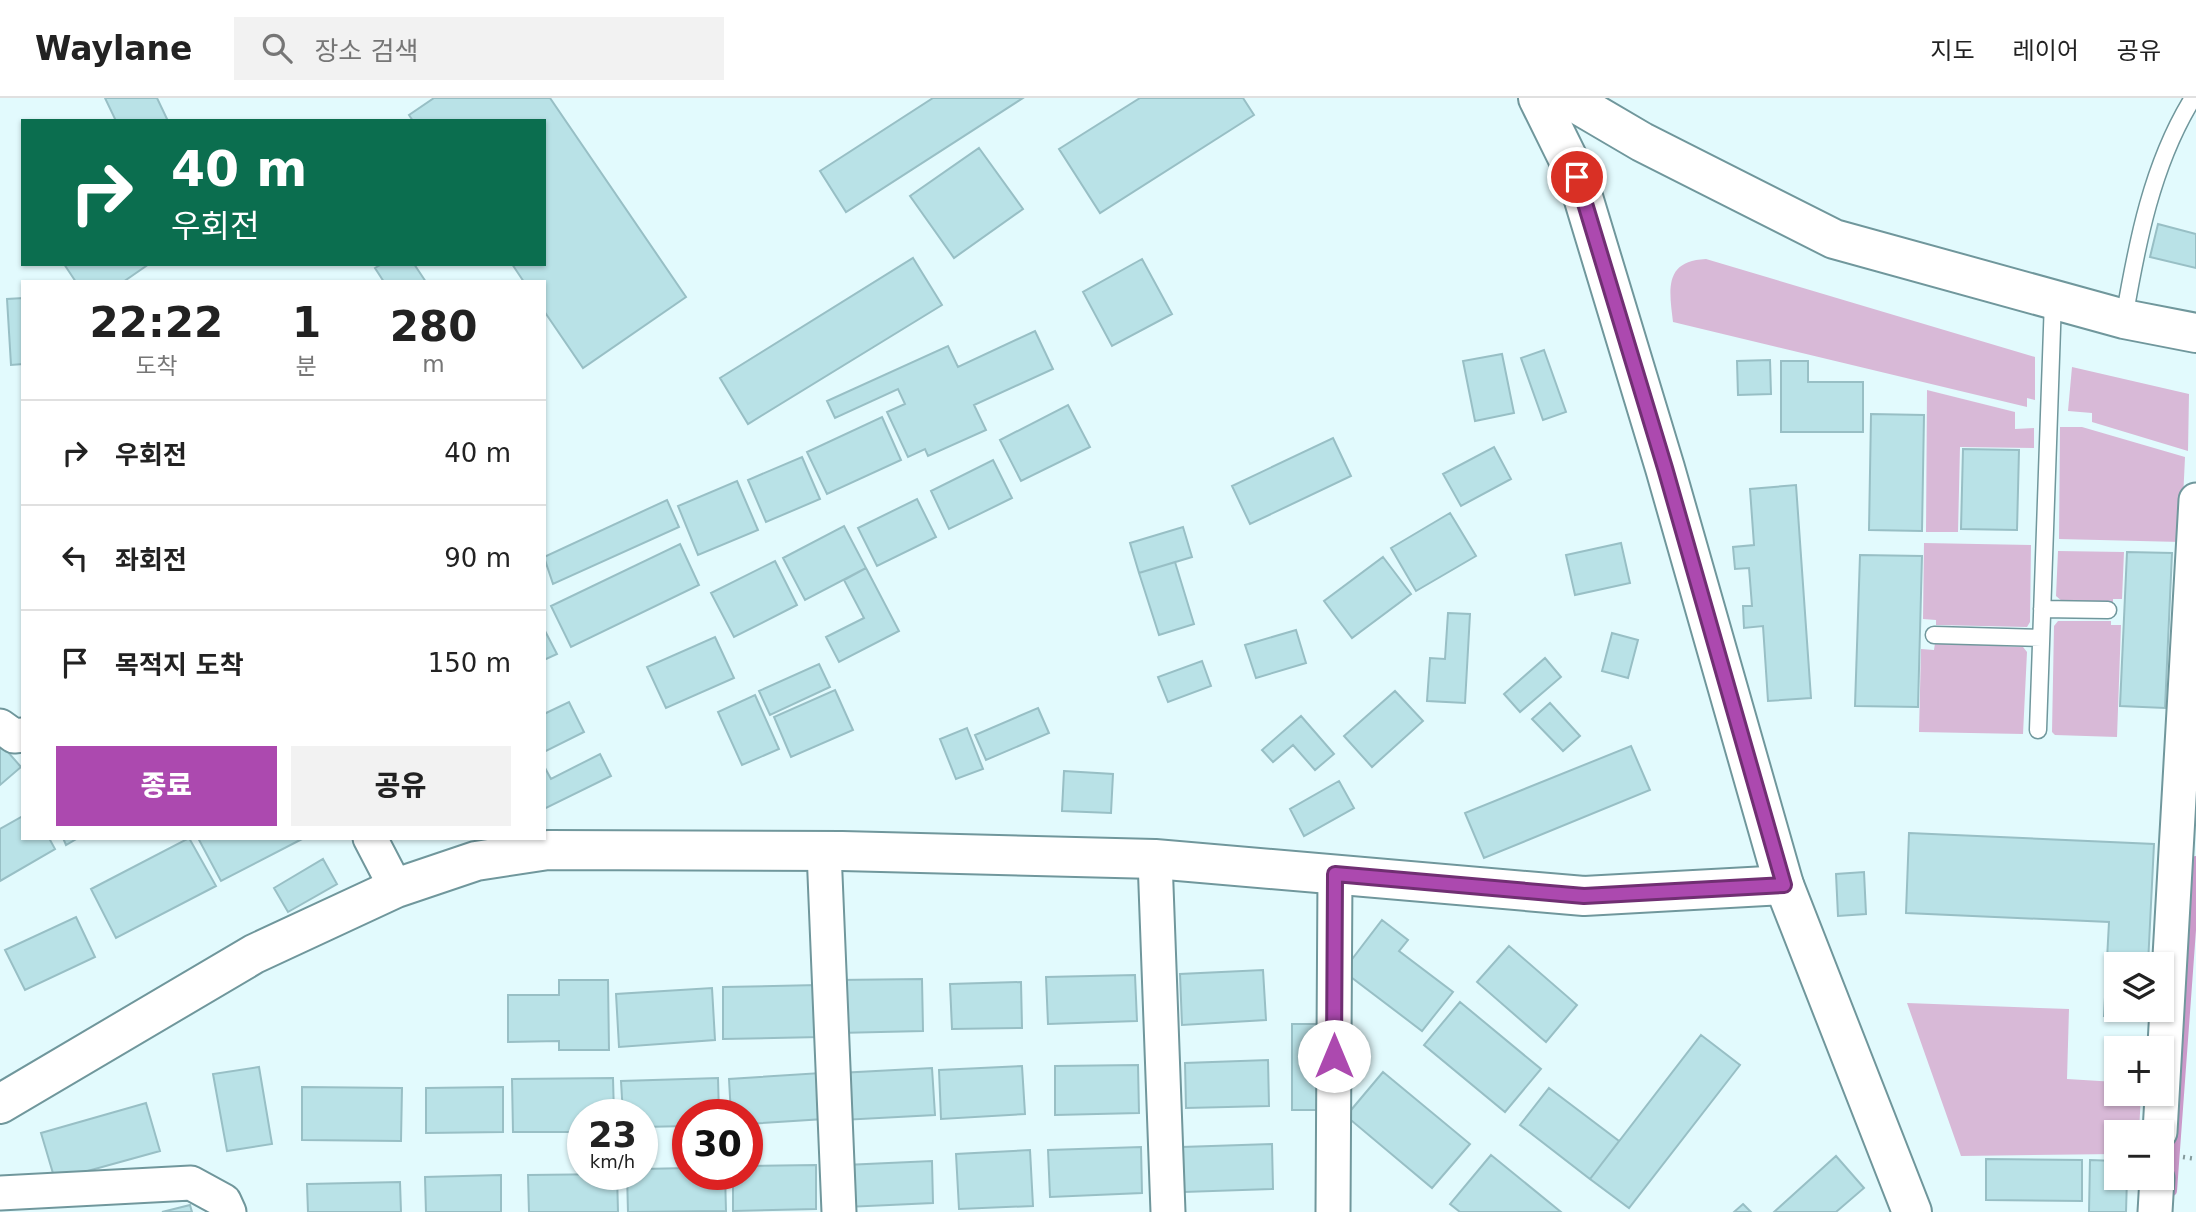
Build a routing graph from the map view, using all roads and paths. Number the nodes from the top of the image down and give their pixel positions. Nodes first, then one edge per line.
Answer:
1 (1538, 98) edge
2 (1567, 98) edge
3 (2193, 98) edge
4 (2053, 300) junction
5 (2124, 318) junction
6 (2196, 333) edge
7 (2196, 499) edge
8 (2042, 609) junction
9 (2108, 610) dead end
10 (1934, 635) dead end
11 (2041, 638) junction
12 (0, 726) edge
13 (2038, 730) dead end
14 (21, 735) edge
15 (371, 840) edge
16 (824, 851) junction
17 (1155, 859) junction
18 (1335, 874) junction
19 (1784, 885) junction
20 (396, 888) junction
21 (0, 1104) edge
22 (2161, 1120) edge
23 (2184, 1158) dead end
24 (2196, 1159) edge
25 (2156, 1190) edge
26 (0, 1193) edge
27 (229, 1212) edge
28 (839, 1212) edge
29 (1168, 1212) edge
30 (1333, 1212) edge
31 (1912, 1212) edge
32 (2155, 1212) edge

1 - 19 main road
2 - 4 main road
3 - 5 lane
4 - 5 main road
4 - 8 lane
5 - 6 main road
7 - 22 street
8 - 9 lane
8 - 11 lane
10 - 11 lane
11 - 13 lane
12 - 14 street
15 - 20 street
16 - 17 main road
16 - 20 main road
16 - 28 street
17 - 18 main road
17 - 29 street
18 - 19 main road
18 - 30 street
19 - 31 main road
20 - 21 main road
23 - 24 path
25 - 32 street
26 - 27 street

